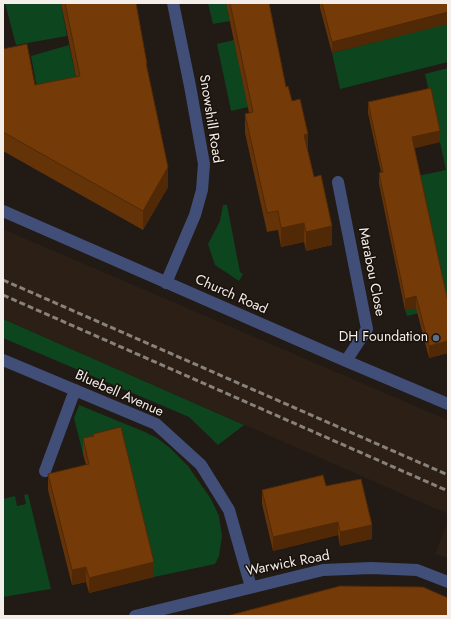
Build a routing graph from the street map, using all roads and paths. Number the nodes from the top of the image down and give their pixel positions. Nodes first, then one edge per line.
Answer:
1 (173, 3) edge
2 (338, 182) dead end
3 (3, 211) edge
4 (166, 283) junction
5 (3, 360) edge
6 (346, 362) junction
7 (75, 390) junction
8 (448, 404) edge
9 (45, 471) dead end
10 (448, 582) edge
11 (251, 587) junction
12 (135, 616) edge

1 - 4 street, Snowshill Road
2 - 6 street, Marabou Close
3 - 4 street, Church Road
4 - 6 street, Church Road
5 - 7 street, Bluebell Avenue
6 - 8 street, Church Road
7 - 9 street
7 - 11 street, Bluebell Avenue
10 - 11 street, Warwick Road
11 - 12 street, Warwick Road

